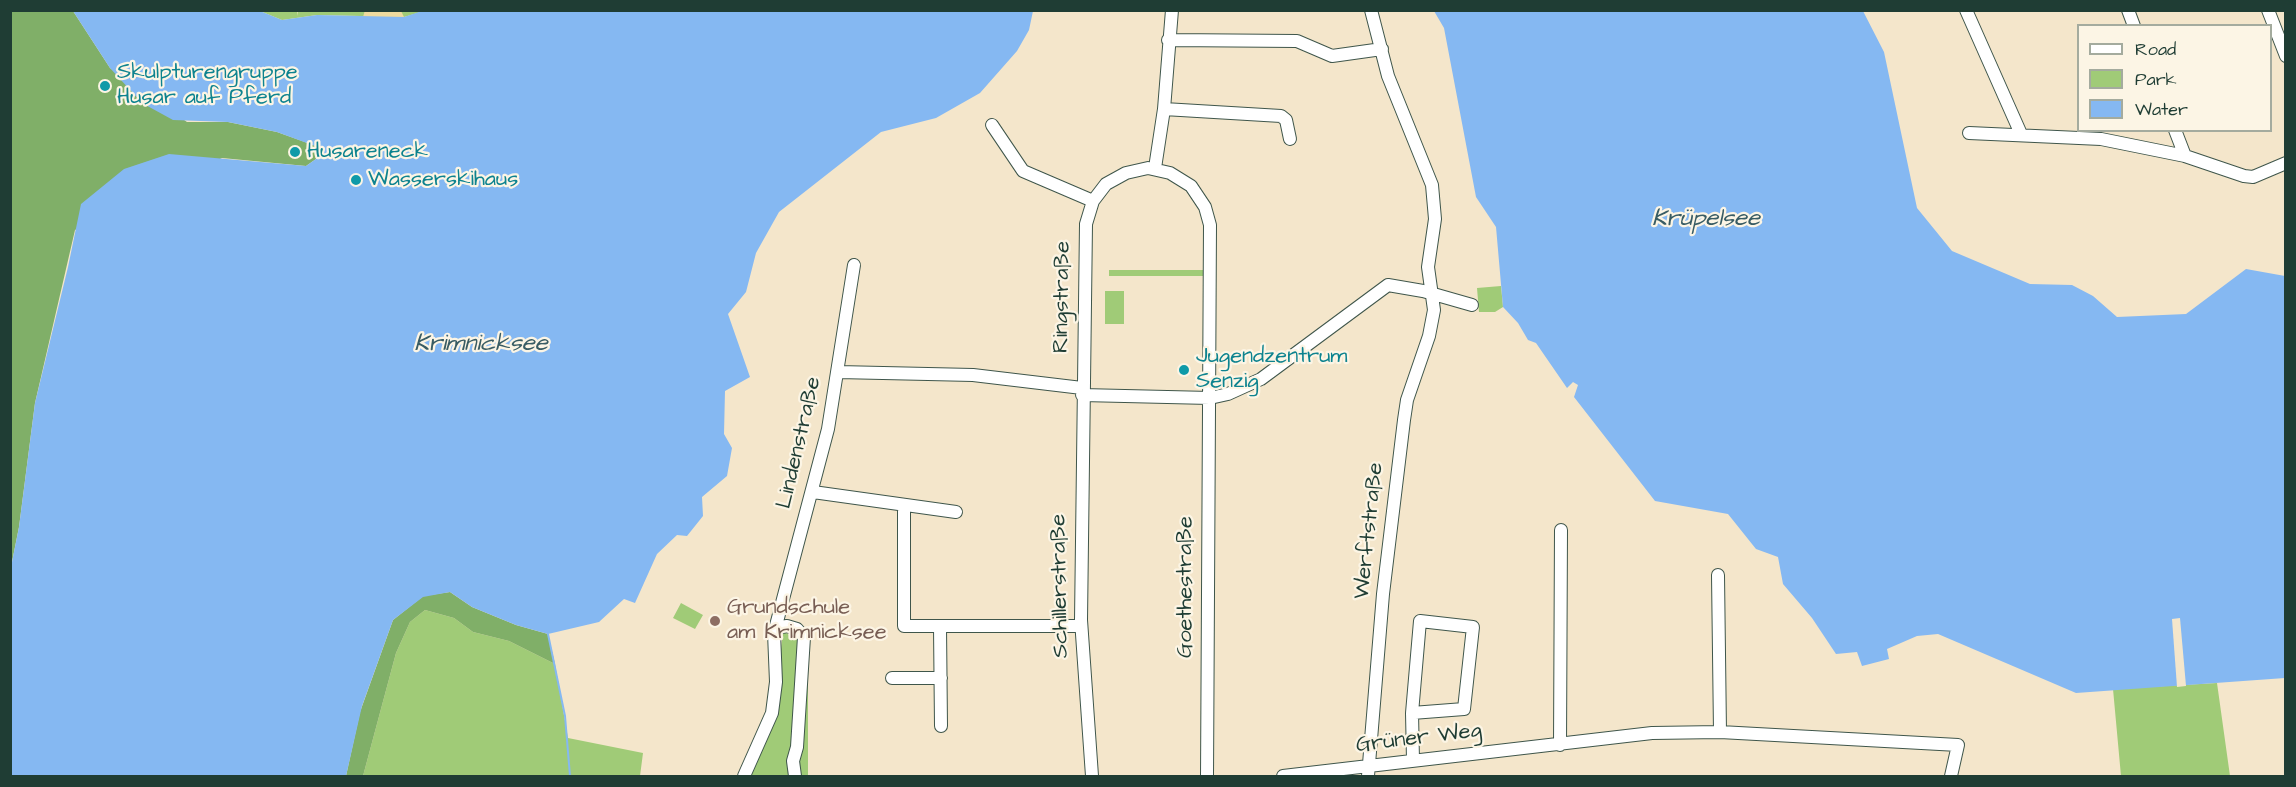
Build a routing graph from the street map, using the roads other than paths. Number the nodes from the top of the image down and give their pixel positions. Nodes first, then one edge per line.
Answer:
1 (1172, 10) edge
2 (1371, 10) edge
3 (1966, 10) edge
4 (2268, 10) edge
5 (1168, 40) junction
6 (1382, 49) junction
7 (2286, 56) edge
8 (1164, 109) junction
9 (992, 125) dead end
10 (2176, 132) edge
11 (1969, 133) dead end
12 (2021, 134) junction
13 (1290, 139) dead end
14 (2185, 156) junction
15 (2286, 163) edge
16 (1155, 168) junction
17 (1093, 201) junction
18 (854, 265) dead end
19 (1432, 295) junction
20 (1472, 305) dead end
21 (838, 372) junction
22 (1082, 391) junction
23 (1210, 398) junction
24 (813, 492) junction
25 (904, 506) junction
26 (956, 512) dead end
27 (1561, 530) dead end
28 (1718, 575) dead end
29 (1081, 626) junction
30 (940, 627) junction
31 (775, 628) junction
32 (892, 678) dead end
33 (941, 678) junction
34 (1412, 713) junction
35 (941, 726) dead end
36 (1720, 732) junction
37 (1560, 745) junction
38 (1413, 760) junction
39 (1368, 772) edge
40 (744, 777) edge
41 (795, 777) edge
42 (1092, 777) edge
43 (1207, 777) edge
44 (1283, 777) edge
45 (1952, 777) edge

1 - 5 street
2 - 6 street, Werftstraße
3 - 12 street
4 - 7 street
5 - 6 street
5 - 8 street
6 - 19 street, Werftstraße
8 - 13 street
8 - 16 street
9 - 17 street
10 - 14 street
11 - 12 street
12 - 14 street
14 - 15 street
16 - 17 street, Ringstraße
16 - 23 street
17 - 22 street, Ringstraße
18 - 21 street, Lindenstraße
19 - 20 street
19 - 23 street
19 - 39 street, Werftstraße
21 - 22 street
21 - 24 street, Lindenstraße
22 - 23 street
22 - 29 street, Schillerstraße
23 - 43 street, Goethestraße
24 - 25 street
24 - 31 street, Lindenstraße
25 - 26 street
25 - 30 street
27 - 37 street
28 - 36 street
29 - 30 street
29 - 42 street, Schillerstraße
30 - 33 street
31 - 40 street, Lindenstraße
31 - 41 street
32 - 33 street
33 - 35 street
34 - 34 street
34 - 38 street
36 - 37 street, Grüner Weg
36 - 45 street, Grüner Weg
37 - 38 street, Grüner Weg
38 - 39 street, Grüner Weg
39 - 44 street, Grüner Weg

